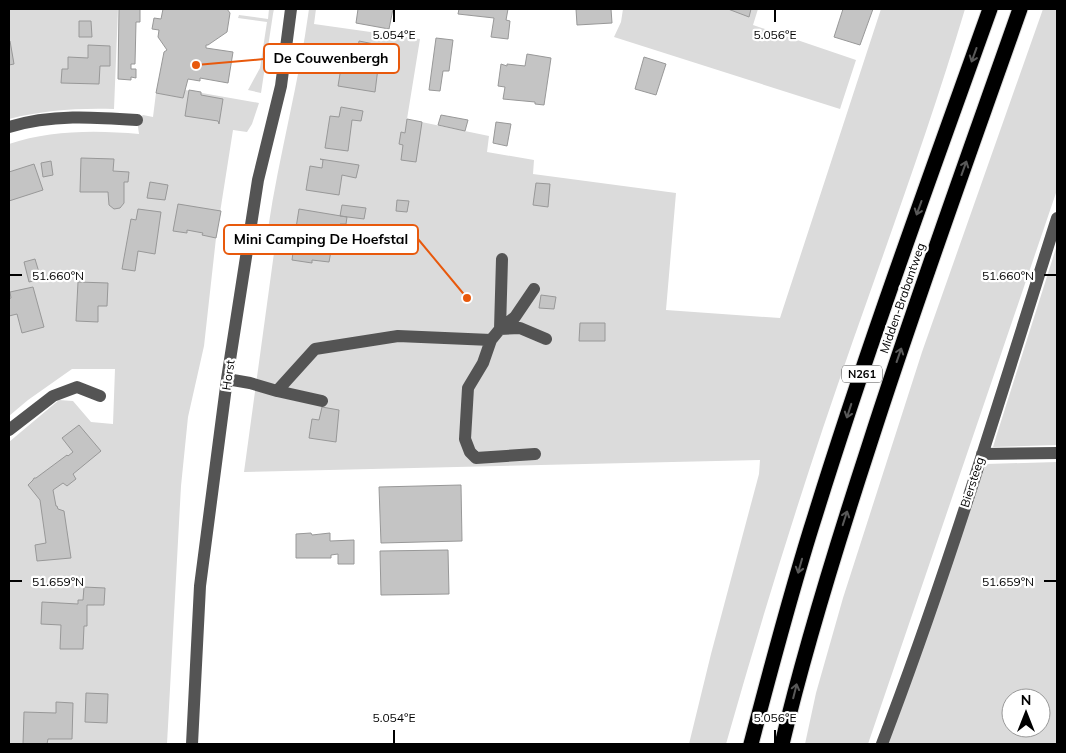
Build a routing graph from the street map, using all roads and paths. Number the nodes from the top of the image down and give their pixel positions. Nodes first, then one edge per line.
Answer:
1 (291, 9) edge
2 (990, 9) edge
3 (1020, 9) edge
4 (137, 120) dead end
5 (9, 127) edge
6 (1057, 218) edge
7 (502, 259) dead end
8 (534, 289) dead end
9 (500, 329) junction
10 (491, 340) junction
11 (546, 340) dead end
12 (227, 379) junction
13 (278, 391) junction
14 (100, 396) dead end
15 (322, 401) dead end
16 (9, 430) edge
17 (1057, 453) edge
18 (535, 454) dead end
19 (982, 454) junction
20 (783, 742) edge
21 (192, 744) edge
22 (751, 744) edge
23 (882, 744) edge

1 - 12 street, Horst
2 -> 22 highway, Midden-Brabantweg / N261
20 -> 3 highway, Midden-Brabantweg / N261
4 - 5 street
6 - 19 street, Biersteeg
7 - 9 street
8 - 9 street
9 - 10 street
9 - 11 street
10 - 13 street
10 - 18 street
12 - 13 street
12 - 21 street, Horst
13 - 15 street
14 - 16 street
17 - 19 street
19 - 23 street, Biersteeg

